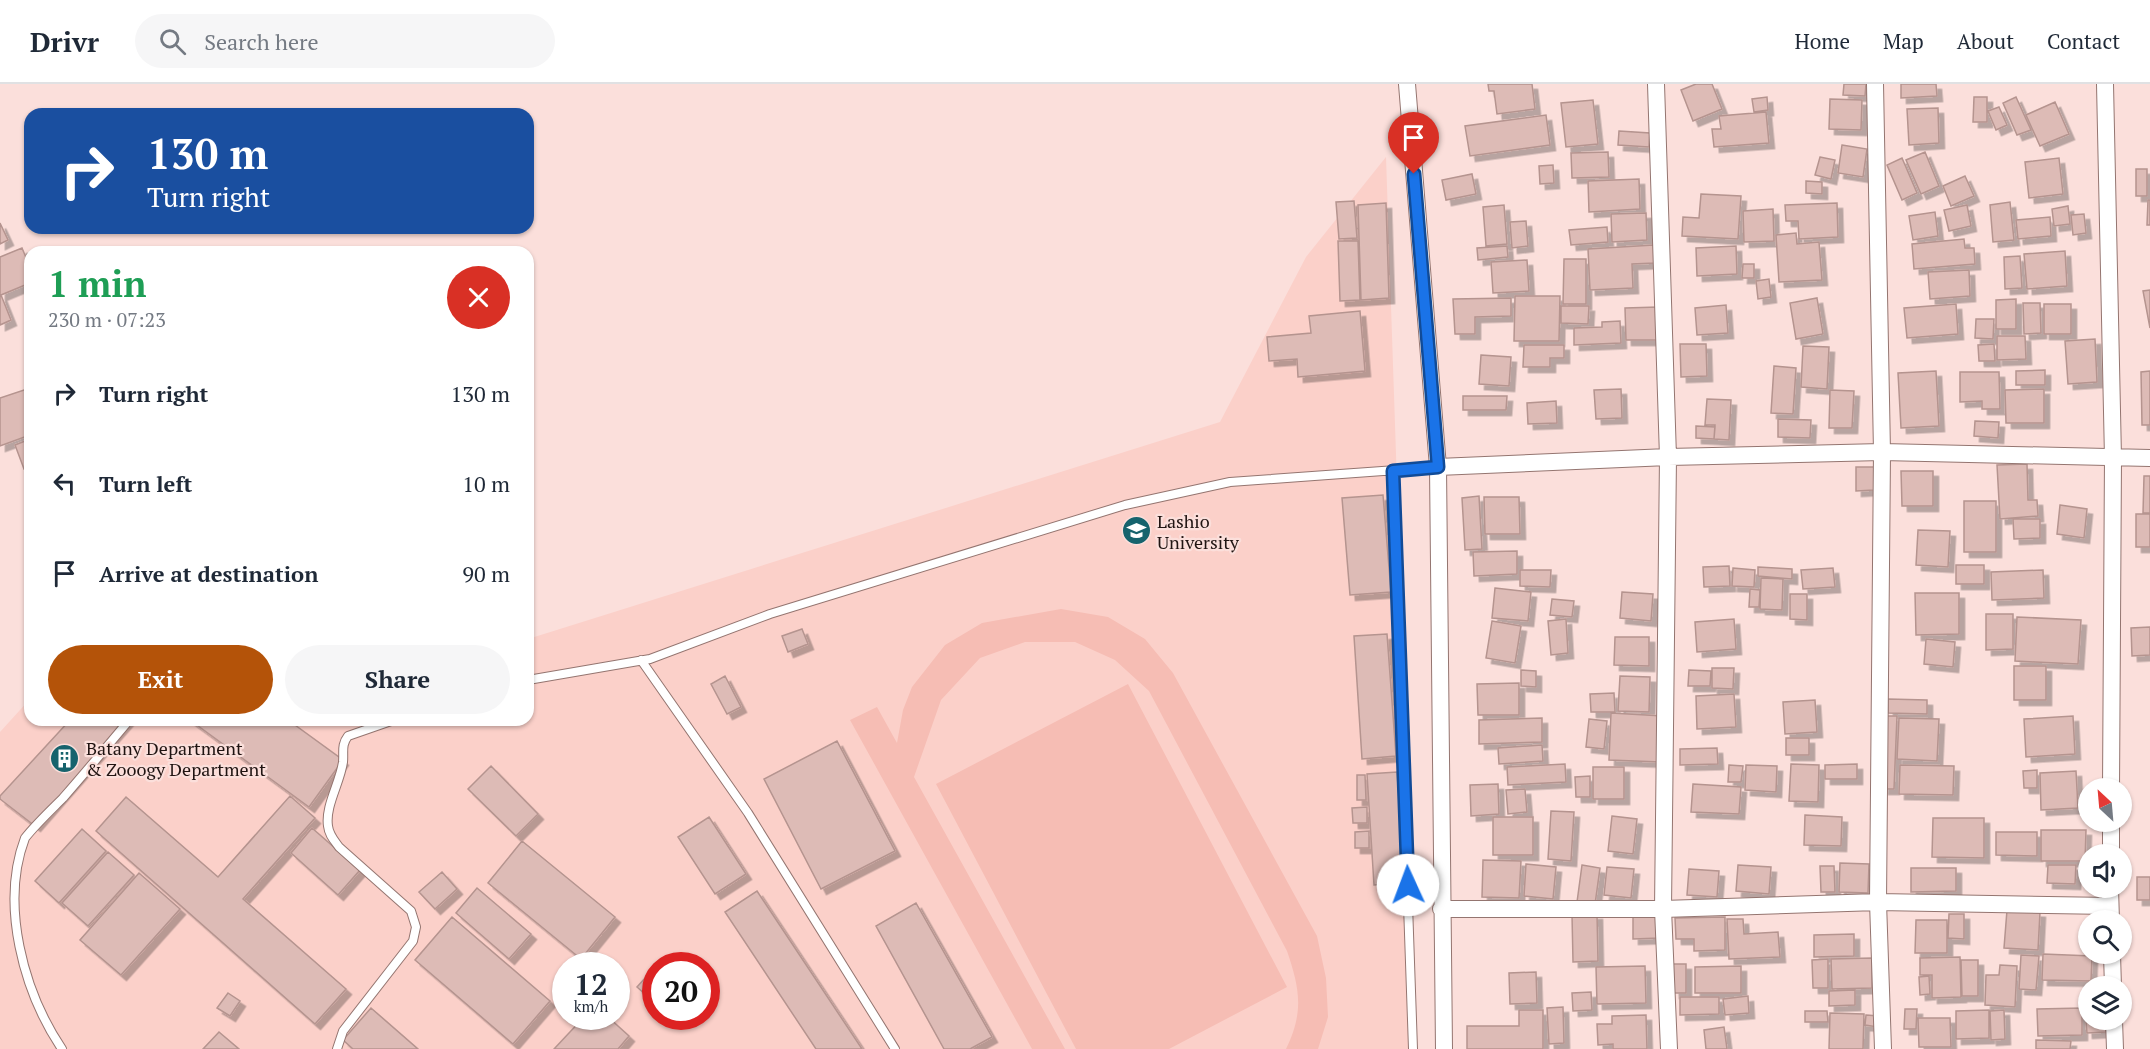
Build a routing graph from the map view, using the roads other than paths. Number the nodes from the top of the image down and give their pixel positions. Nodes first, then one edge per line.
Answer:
1 (1407, 84) edge
2 (1656, 84) edge
3 (1875, 84) edge
4 (2105, 84) edge
5 (1881, 452) junction
6 (1668, 457) junction
7 (2113, 458) junction
8 (2150, 458) edge
9 (1438, 467) junction
10 (1393, 471) junction
11 (641, 660) junction
12 (534, 679) edge
13 (124, 726) edge
14 (377, 726) edge
15 (2111, 778) edge
16 (6, 880) dead end
17 (1878, 902) junction
18 (1441, 909) junction
19 (1663, 909) junction
20 (2078, 912) edge
21 (9, 944) dead end
22 (2114, 1030) edge
23 (62, 1049) edge
24 (336, 1049) edge
25 (895, 1049) edge
26 (1413, 1049) edge
27 (1444, 1049) edge
28 (1669, 1049) edge
29 (1883, 1049) edge
30 (2115, 1049) edge

1 - 9 street
2 - 6 street
3 - 5 street
4 - 7 street
5 - 6 street
5 - 7 street
5 - 17 street
6 - 9 street
6 - 19 street
7 - 8 street
7 - 15 street
9 - 10 lane
9 - 18 street
10 - 11 lane
10 - 26 lane
11 - 12 lane
11 - 25 lane
13 - 16 lane
14 - 24 lane
17 - 19 street
17 - 20 street
17 - 29 street
18 - 19 street
18 - 27 street
19 - 28 street
21 - 23 lane
22 - 30 street

